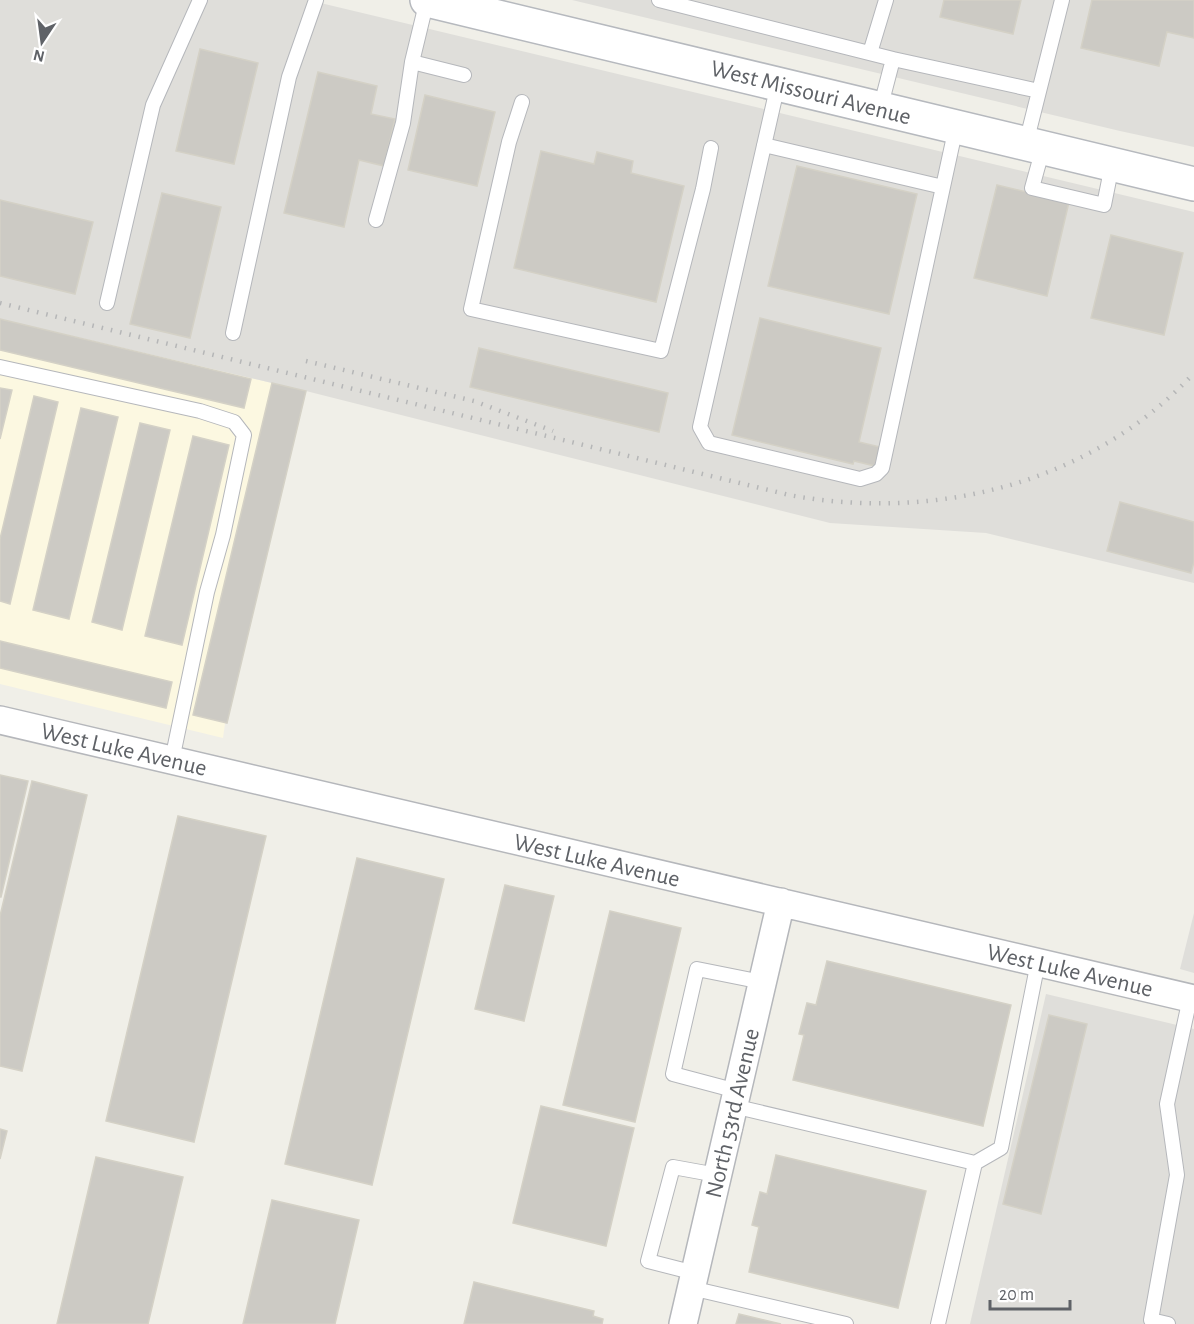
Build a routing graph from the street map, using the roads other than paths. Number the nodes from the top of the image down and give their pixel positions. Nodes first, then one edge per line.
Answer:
1 (200, 0) edge
2 (316, 0) edge
3 (427, 0) edge
4 (658, 0) edge
5 (886, 0) edge
6 (1062, 0) edge
7 (870, 53) junction
8 (893, 59) junction
9 (412, 62) junction
10 (464, 75) dead end
11 (778, 84) junction
12 (1039, 91) junction
13 (522, 102) dead end
14 (880, 109) junction
15 (956, 127) junction
16 (764, 144) junction
17 (1034, 146) junction
18 (711, 148) dead end
19 (1194, 184) edge
20 (943, 187) junction
21 (376, 220) dead end
22 (107, 303) dead end
23 (233, 333) dead end
24 (0, 367) edge
25 (0, 720) edge
26 (172, 760) junction
27 (781, 902) junction
28 (1038, 962) junction
29 (762, 982) junction
30 (1192, 999) edge
31 (735, 1099) junction
32 (975, 1163) junction
33 (717, 1175) junction
34 (693, 1280) junction
35 (683, 1324) edge
36 (846, 1324) edge
37 (938, 1324) edge
38 (1168, 1324) edge

1 - 22 lane
2 - 23 lane
3 - 9 lane
3 - 11 street, West Missouri Avenue
4 - 7 lane
5 - 7 lane
6 - 12 lane
7 - 8 lane
8 - 12 lane
8 - 14 lane
9 - 10 lane
9 - 21 lane
11 - 14 street, West Missouri Avenue
11 - 16 lane
12 - 17 lane
13 - 18 lane
14 - 15 street, West Missouri Avenue
15 - 17 street, West Missouri Avenue
15 - 20 lane
16 - 20 lane
16 - 20 lane
17 - 19 street, West Missouri Avenue
24 - 26 lane
25 - 26 street, West Luke Avenue
26 - 27 street, West Luke Avenue
27 - 28 street, West Luke Avenue
27 - 29 street, North 53rd Avenue
28 - 30 street, West Luke Avenue
28 - 32 lane
29 - 31 street, North 53rd Avenue
29 - 31 lane
30 - 38 lane
31 - 32 lane
31 - 33 street, North 53rd Avenue
32 - 37 lane
33 - 34 street, North 53rd Avenue
33 - 34 lane
34 - 35 street, North 53rd Avenue
34 - 36 lane

